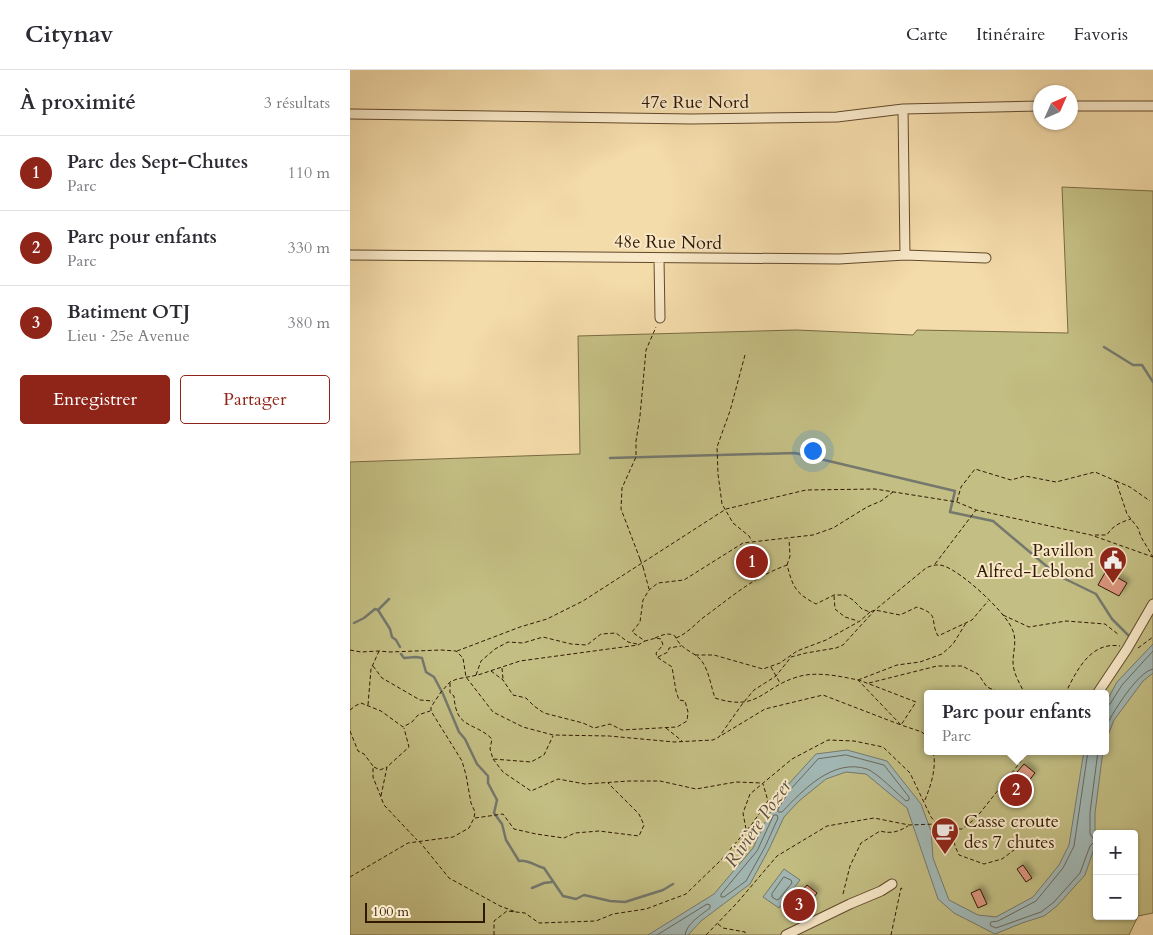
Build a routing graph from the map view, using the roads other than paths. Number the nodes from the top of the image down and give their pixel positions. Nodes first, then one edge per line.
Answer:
1 (1033, 106) edge
2 (1078, 106) edge
3 (1153, 106) edge
4 (903, 109) junction
5 (350, 114) edge
6 (350, 255) edge
7 (905, 256) junction
8 (659, 258) junction
9 (986, 258) dead end
10 (660, 318) road end
11 (1153, 604) edge
12 (1100, 690) edge
13 (892, 884) dead end
14 (786, 935) edge

1 - 4 street, 47e Rue Nord
2 - 3 street
4 - 5 street, 47e Rue Nord
4 - 7 street
6 - 8 street, 48e Rue Nord
7 - 8 street, 48e Rue Nord
7 - 9 street, 48e Rue Nord
8 - 10 street
11 - 12 street
13 - 14 street

